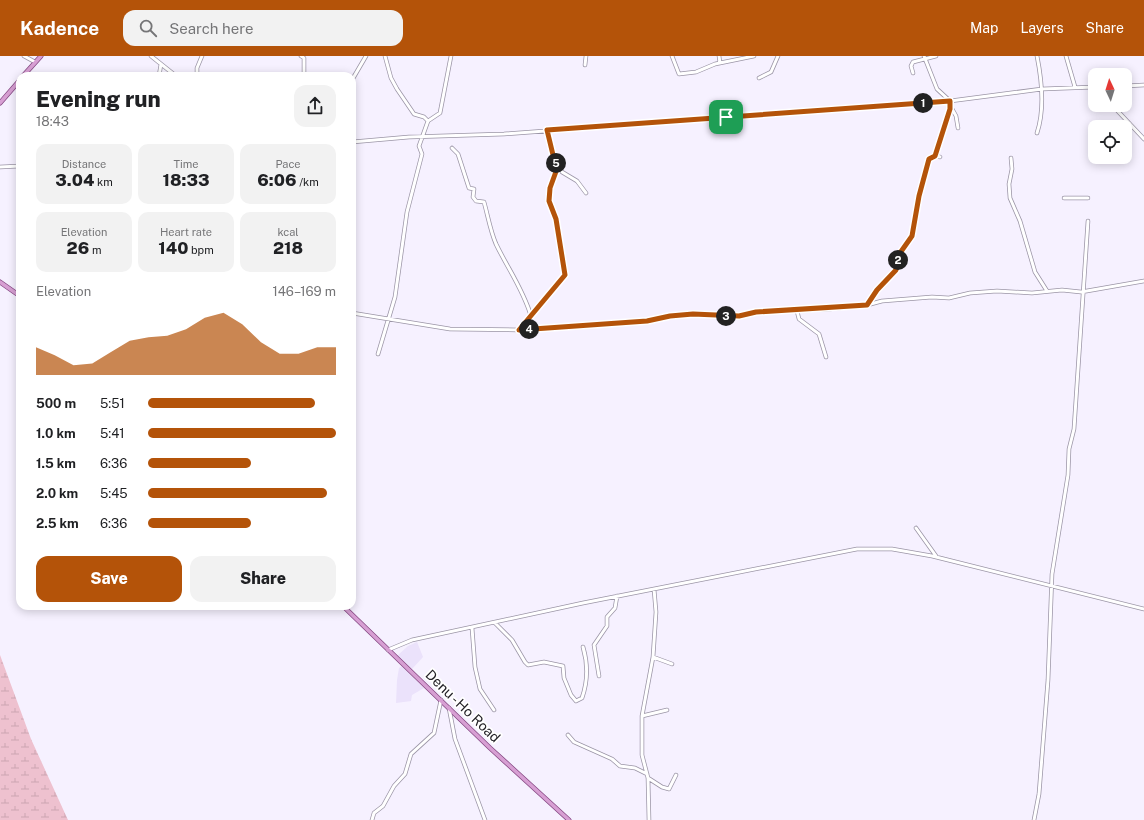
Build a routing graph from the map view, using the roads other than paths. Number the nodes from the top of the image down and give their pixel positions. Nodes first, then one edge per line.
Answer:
1 (24, 56) edge
2 (41, 56) edge
3 (151, 56) edge
4 (202, 56) edge
5 (301, 56) edge
6 (366, 56) edge
7 (385, 56) edge
8 (451, 56) edge
9 (586, 56) edge
10 (672, 56) edge
11 (719, 56) edge
12 (754, 56) edge
13 (778, 56) edge
14 (936, 56) edge
15 (1037, 56) edge
16 (1066, 56) edge
17 (925, 57) edge
18 (35, 62) junction
19 (720, 63) junction
20 (161, 64) junction
21 (585, 65) dead end
22 (26, 72) edge
23 (160, 72) edge
24 (171, 72) edge
25 (196, 72) edge
26 (304, 72) edge
27 (356, 72) edge
28 (913, 73) dead end
29 (759, 78) dead end
30 (16, 85) edge
31 (1144, 85) edge
32 (1132, 86) edge
33 (1075, 87) junction
34 (1088, 87) edge
35 (1042, 89) junction
36 (950, 101) junction
37 (0, 103) edge
38 (950, 106) junction
39 (1119, 112) edge
40 (428, 121) junction
41 (958, 128) dead end
42 (547, 130) junction
43 (1037, 134) dead end
44 (422, 137) junction
45 (1144, 139) edge
46 (356, 142) edge
47 (452, 148) dead end
48 (935, 156) junction
49 (940, 157) dead end
50 (1011, 158) dead end
51 (16, 166) edge
52 (558, 166) junction
53 (0, 167) edge
54 (586, 193) dead end
55 (1064, 198) dead end
56 (1088, 198) dead end
57 (1088, 221) dead end
58 (1144, 281) edge
59 (0, 282) edge
60 (1047, 291) junction
61 (1083, 291) junction
62 (16, 293) edge
63 (867, 305) junction
64 (797, 311) junction
65 (356, 314) edge
66 (531, 316) junction
67 (389, 318) junction
68 (519, 330) junction
69 (378, 354) dead end
70 (826, 357) dead end
71 (916, 528) dead end
72 (936, 557) junction
73 (1052, 585) junction
74 (654, 589) junction
75 (617, 596) junction
76 (1144, 609) edge
77 (347, 610) edge
78 (495, 623) junction
79 (472, 628) junction
80 (583, 647) dead end
81 (388, 650) junction
82 (653, 657) junction
83 (672, 664) dead end
84 (599, 676) dead end
85 (441, 700) junction
86 (449, 708) junction
87 (494, 710) dead end
88 (667, 710) dead end
89 (642, 716) junction
90 (568, 735) dead end
91 (648, 776) junction
92 (676, 776) dead end
93 (372, 820) edge
94 (485, 820) edge
95 (569, 820) edge
96 (649, 820) edge
97 (1034, 820) edge

1 - 18 street
2 - 18 main road
3 - 20 street
4 - 25 street
5 - 26 street
6 - 27 street
7 - 40 street
8 - 40 street
9 - 21 street
10 - 19 street
11 - 19 street
12 - 19 street
13 - 29 street
14 - 17 street
15 - 35 street
16 - 33 street
17 - 28 street
17 - 36 street
18 - 22 main road
20 - 23 street
20 - 24 street
30 - 37 main road
31 - 32 street
33 - 34 street
33 - 35 street
35 - 36 street
35 - 43 street
36 - 38 street
36 - 42 street
38 - 41 street
38 - 48 street
39 - 45 street
40 - 44 street
42 - 44 street
42 - 52 street
44 - 46 street
44 - 67 street
47 - 66 street
48 - 49 street
48 - 63 street
50 - 60 street
51 - 53 street
52 - 54 street
52 - 66 street
55 - 56 street
57 - 61 street
58 - 61 street
59 - 62 main road
60 - 61 street
60 - 63 street
61 - 73 street
63 - 64 street
64 - 68 street
64 - 70 street
65 - 67 street
66 - 68 street
67 - 68 street
67 - 69 street
71 - 72 street
72 - 73 street
72 - 74 street
73 - 76 street
73 - 97 street
74 - 75 street
74 - 82 street
75 - 78 street
75 - 84 street
77 - 81 main road, Denu - Ho Road
78 - 79 street
78 - 80 street
79 - 81 street
79 - 87 street
81 - 85 main road, Denu - Ho Road
82 - 83 street
82 - 89 street
85 - 86 main road, Denu - Ho Road
85 - 93 street
86 - 94 street
86 - 95 main road, Denu - Ho Road
88 - 89 street
89 - 91 street
90 - 91 street
91 - 92 street
91 - 96 street

